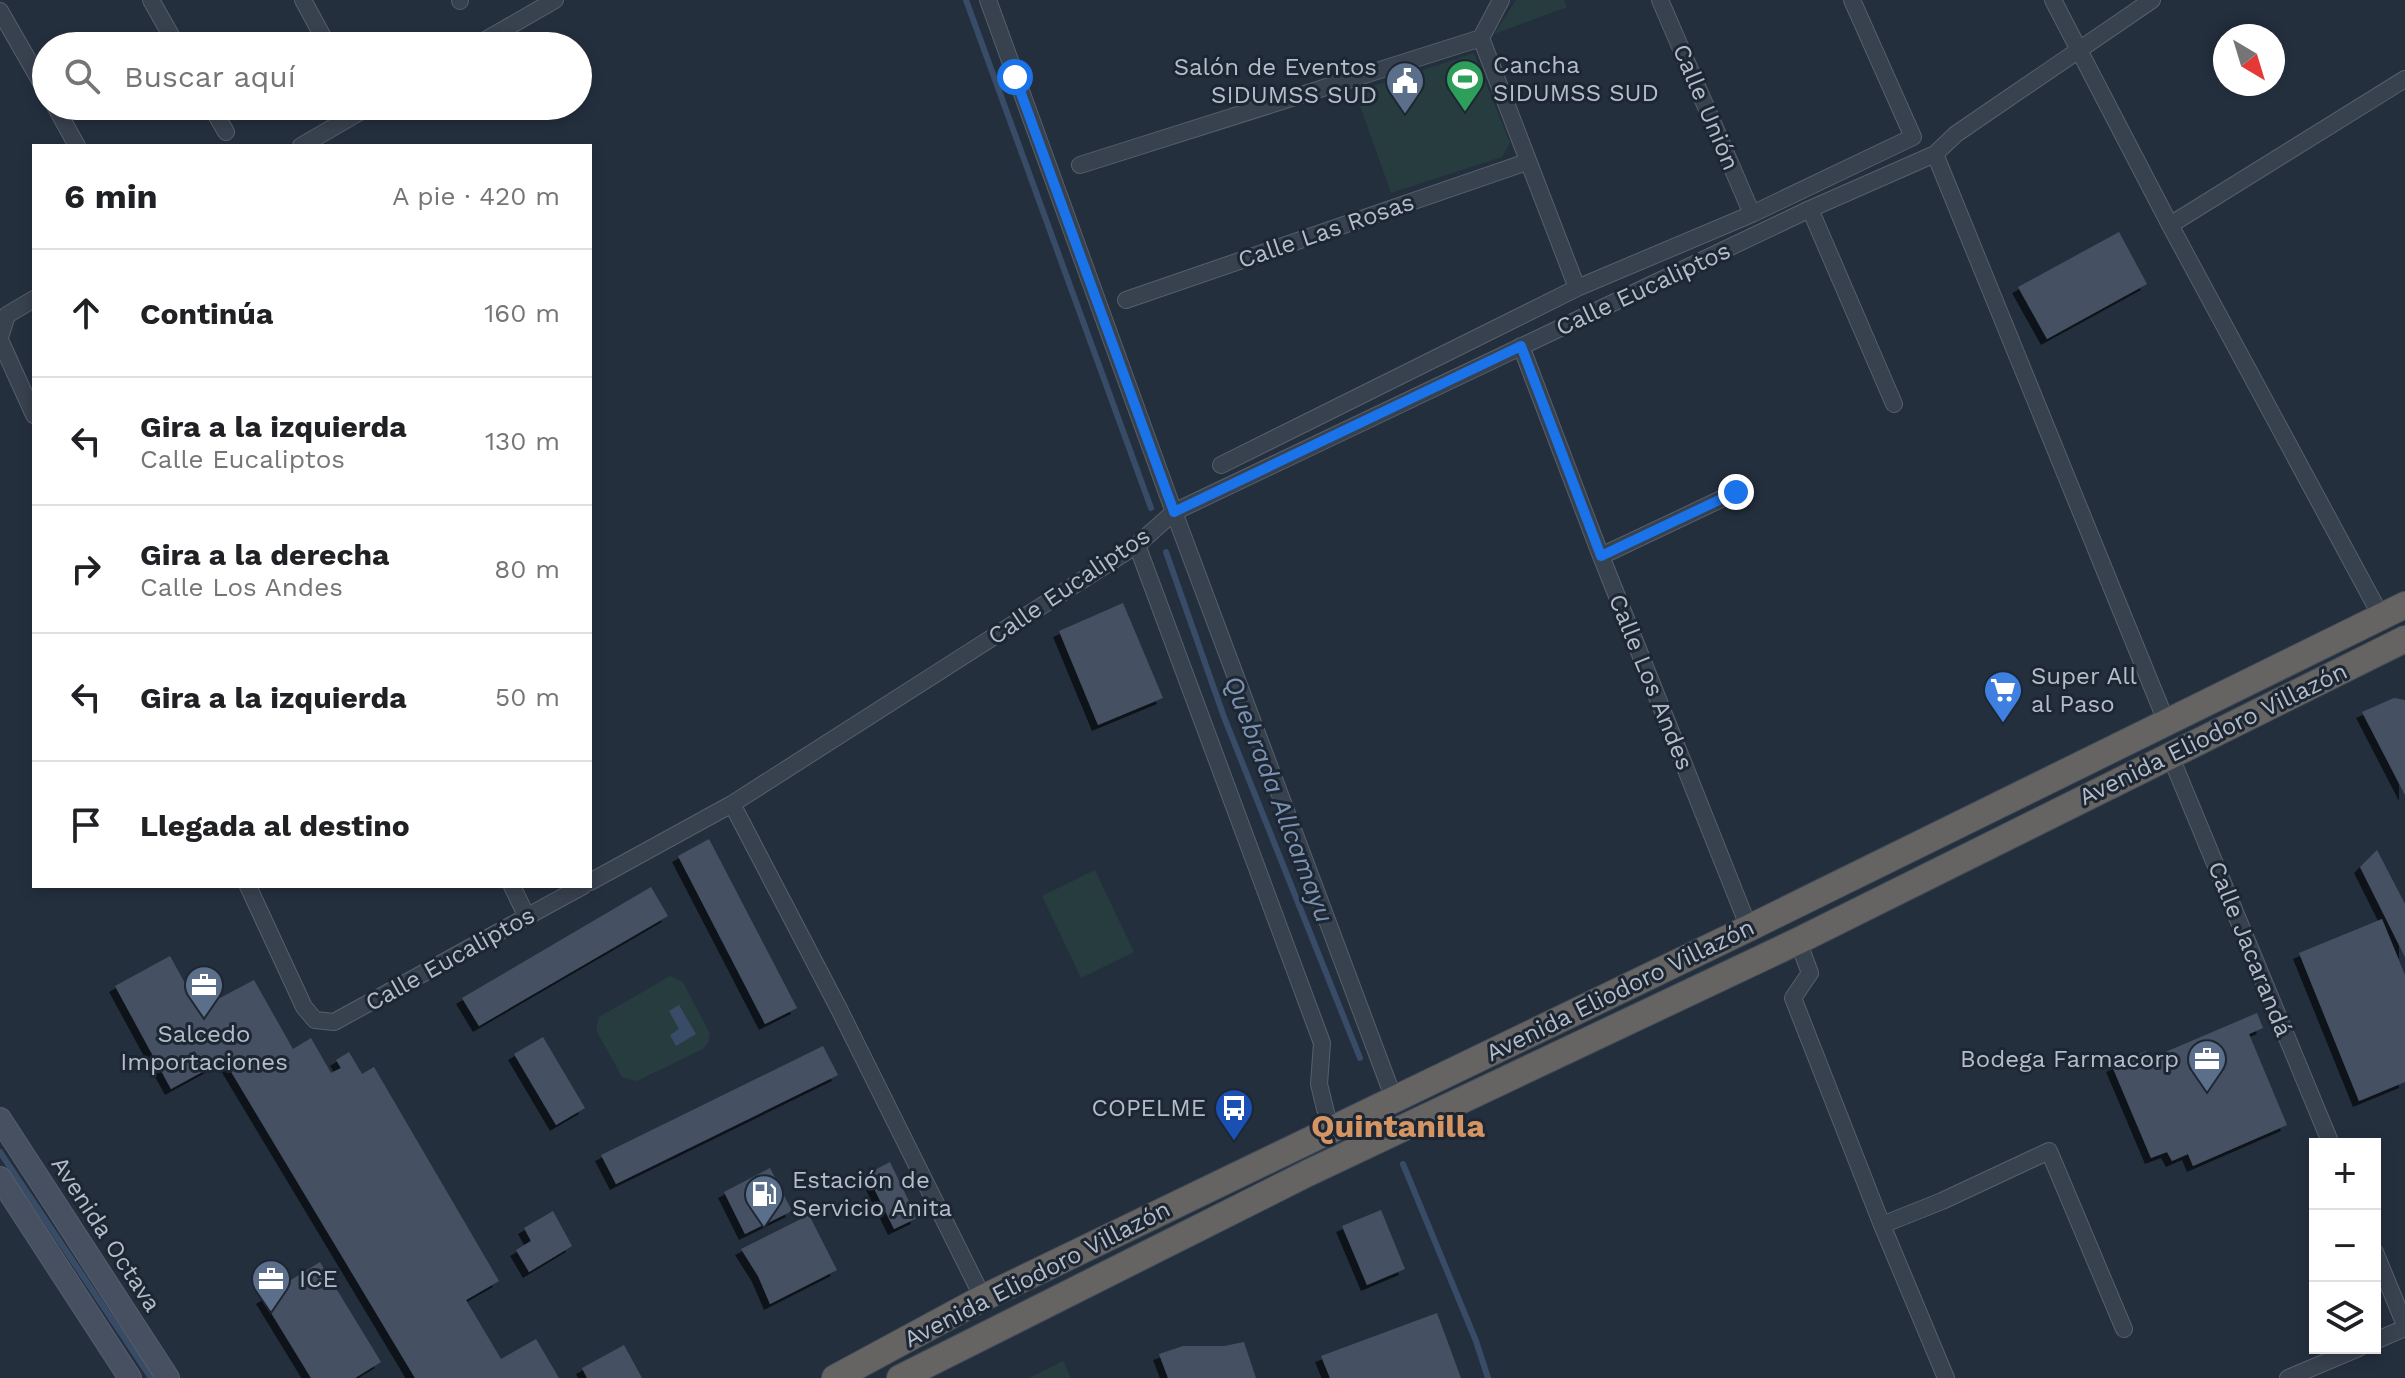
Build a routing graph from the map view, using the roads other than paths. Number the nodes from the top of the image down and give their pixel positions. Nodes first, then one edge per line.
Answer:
1 (12, 0) edge
2 (151, 0) edge
3 (303, 0) edge
4 (555, 0) edge
5 (988, 0) edge
6 (1501, 0) edge
7 (1660, 0) edge
8 (1852, 0) edge
9 (2053, 0) edge
10 (2152, 0) edge
11 (0, 9) edge
12 (169, 32) edge
13 (320, 32) edge
14 (499, 32) edge
15 (1481, 38) junction
16 (2079, 52) junction
17 (32, 66) edge
18 (2405, 79) edge
19 (63, 120) edge
20 (219, 120) edge
21 (346, 120) edge
22 (226, 132) dead end
23 (76, 144) edge
24 (304, 144) edge
25 (1935, 154) junction
26 (1527, 162) junction
27 (1080, 165) dead end
28 (1810, 209) junction
29 (1752, 214) junction
30 (2170, 225) junction
31 (1577, 288) junction
32 (32, 300) edge
33 (1126, 300) dead end
34 (4, 308) edge
35 (0, 339) edge
36 (1521, 346) junction
37 (1894, 404) dead end
38 (32, 411) edge
39 (1221, 465) dead end
40 (1736, 492) dead end
41 (1174, 512) junction
42 (1137, 545) junction
43 (1601, 556) junction
44 (2405, 605) edge
45 (2381, 616) junction
46 (2405, 639) edge
47 (2166, 721) junction
48 (2170, 755) junction
49 (732, 804) junction
50 (592, 881) edge
51 (249, 888) edge
52 (513, 888) edge
53 (579, 888) edge
54 (527, 917) junction
55 (1749, 928) junction
56 (1798, 941) junction
57 (1394, 1099) junction
58 (0, 1119) edge
59 (1330, 1129) junction
60 (2329, 1138) edge
61 (0, 1178) edge
62 (1882, 1225) junction
63 (2381, 1267) edge
64 (983, 1298) junction
65 (2405, 1326) edge
66 (2124, 1329) dead end
67 (2381, 1338) edge
68 (2345, 1354) edge
69 (130, 1378) edge
70 (168, 1378) edge
71 (835, 1378) edge
72 (900, 1378) edge
73 (1946, 1378) edge
74 (2288, 1378) edge

1 - 11 street
2 - 12 street
3 - 13 street
4 - 14 street
5 - 41 street
6 - 15 street
7 - 29 street, Calle Unión
8 - 29 street, Calle Eucaliptos
9 - 16 street
10 - 16 street, Calle Eucaliptos
11 - 17 street
15 - 26 street
15 - 27 street
16 - 25 street, Calle Eucaliptos
16 - 30 street
18 - 30 street
19 - 23 street
20 - 22 street
21 - 24 street
25 - 28 street, Calle Eucaliptos
25 - 47 street
26 - 31 street
26 - 33 street, Calle Las Rosas
28 - 36 street, Calle Eucaliptos
28 - 37 street
29 - 31 street, Calle Eucaliptos
30 - 45 street
31 - 39 street, Calle Eucaliptos
32 - 34 street
34 - 35 street
35 - 38 street
36 - 41 street, Calle Eucaliptos
36 - 43 street, Calle Los Andes
40 - 43 street
41 - 42 street, Calle Eucaliptos
41 - 57 street
42 - 49 street, Calle Eucaliptos
42 - 59 street
43 - 55 street, Calle Los Andes
44 - 45 highway, Avenida Eliodoro Villazón
45 - 47 highway, Avenida Eliodoro Villazón
46 - 48 highway, Avenida Eliodoro Villazón
47 - 55 highway, Avenida Eliodoro Villazón
48 - 56 highway, Avenida Eliodoro Villazón
48 - 60 street, Calle Jacarandá
49 - 50 street, Calle Eucaliptos
49 - 64 street
51 - 54 street, Calle Eucaliptos
52 - 54 street
53 - 54 street, Calle Eucaliptos
55 - 57 highway, Avenida Eliodoro Villazón
56 - 62 street
56 - 72 highway, Avenida Eliodoro Villazón
57 - 59 highway, Avenida Eliodoro Villazón
58 - 70 main road, Avenida Octava
59 - 64 highway, Avenida Eliodoro Villazón
61 - 69 main road
62 - 66 street
62 - 73 street
63 - 65 street
64 - 71 highway, Avenida Eliodoro Villazón
65 - 67 street
68 - 74 street

